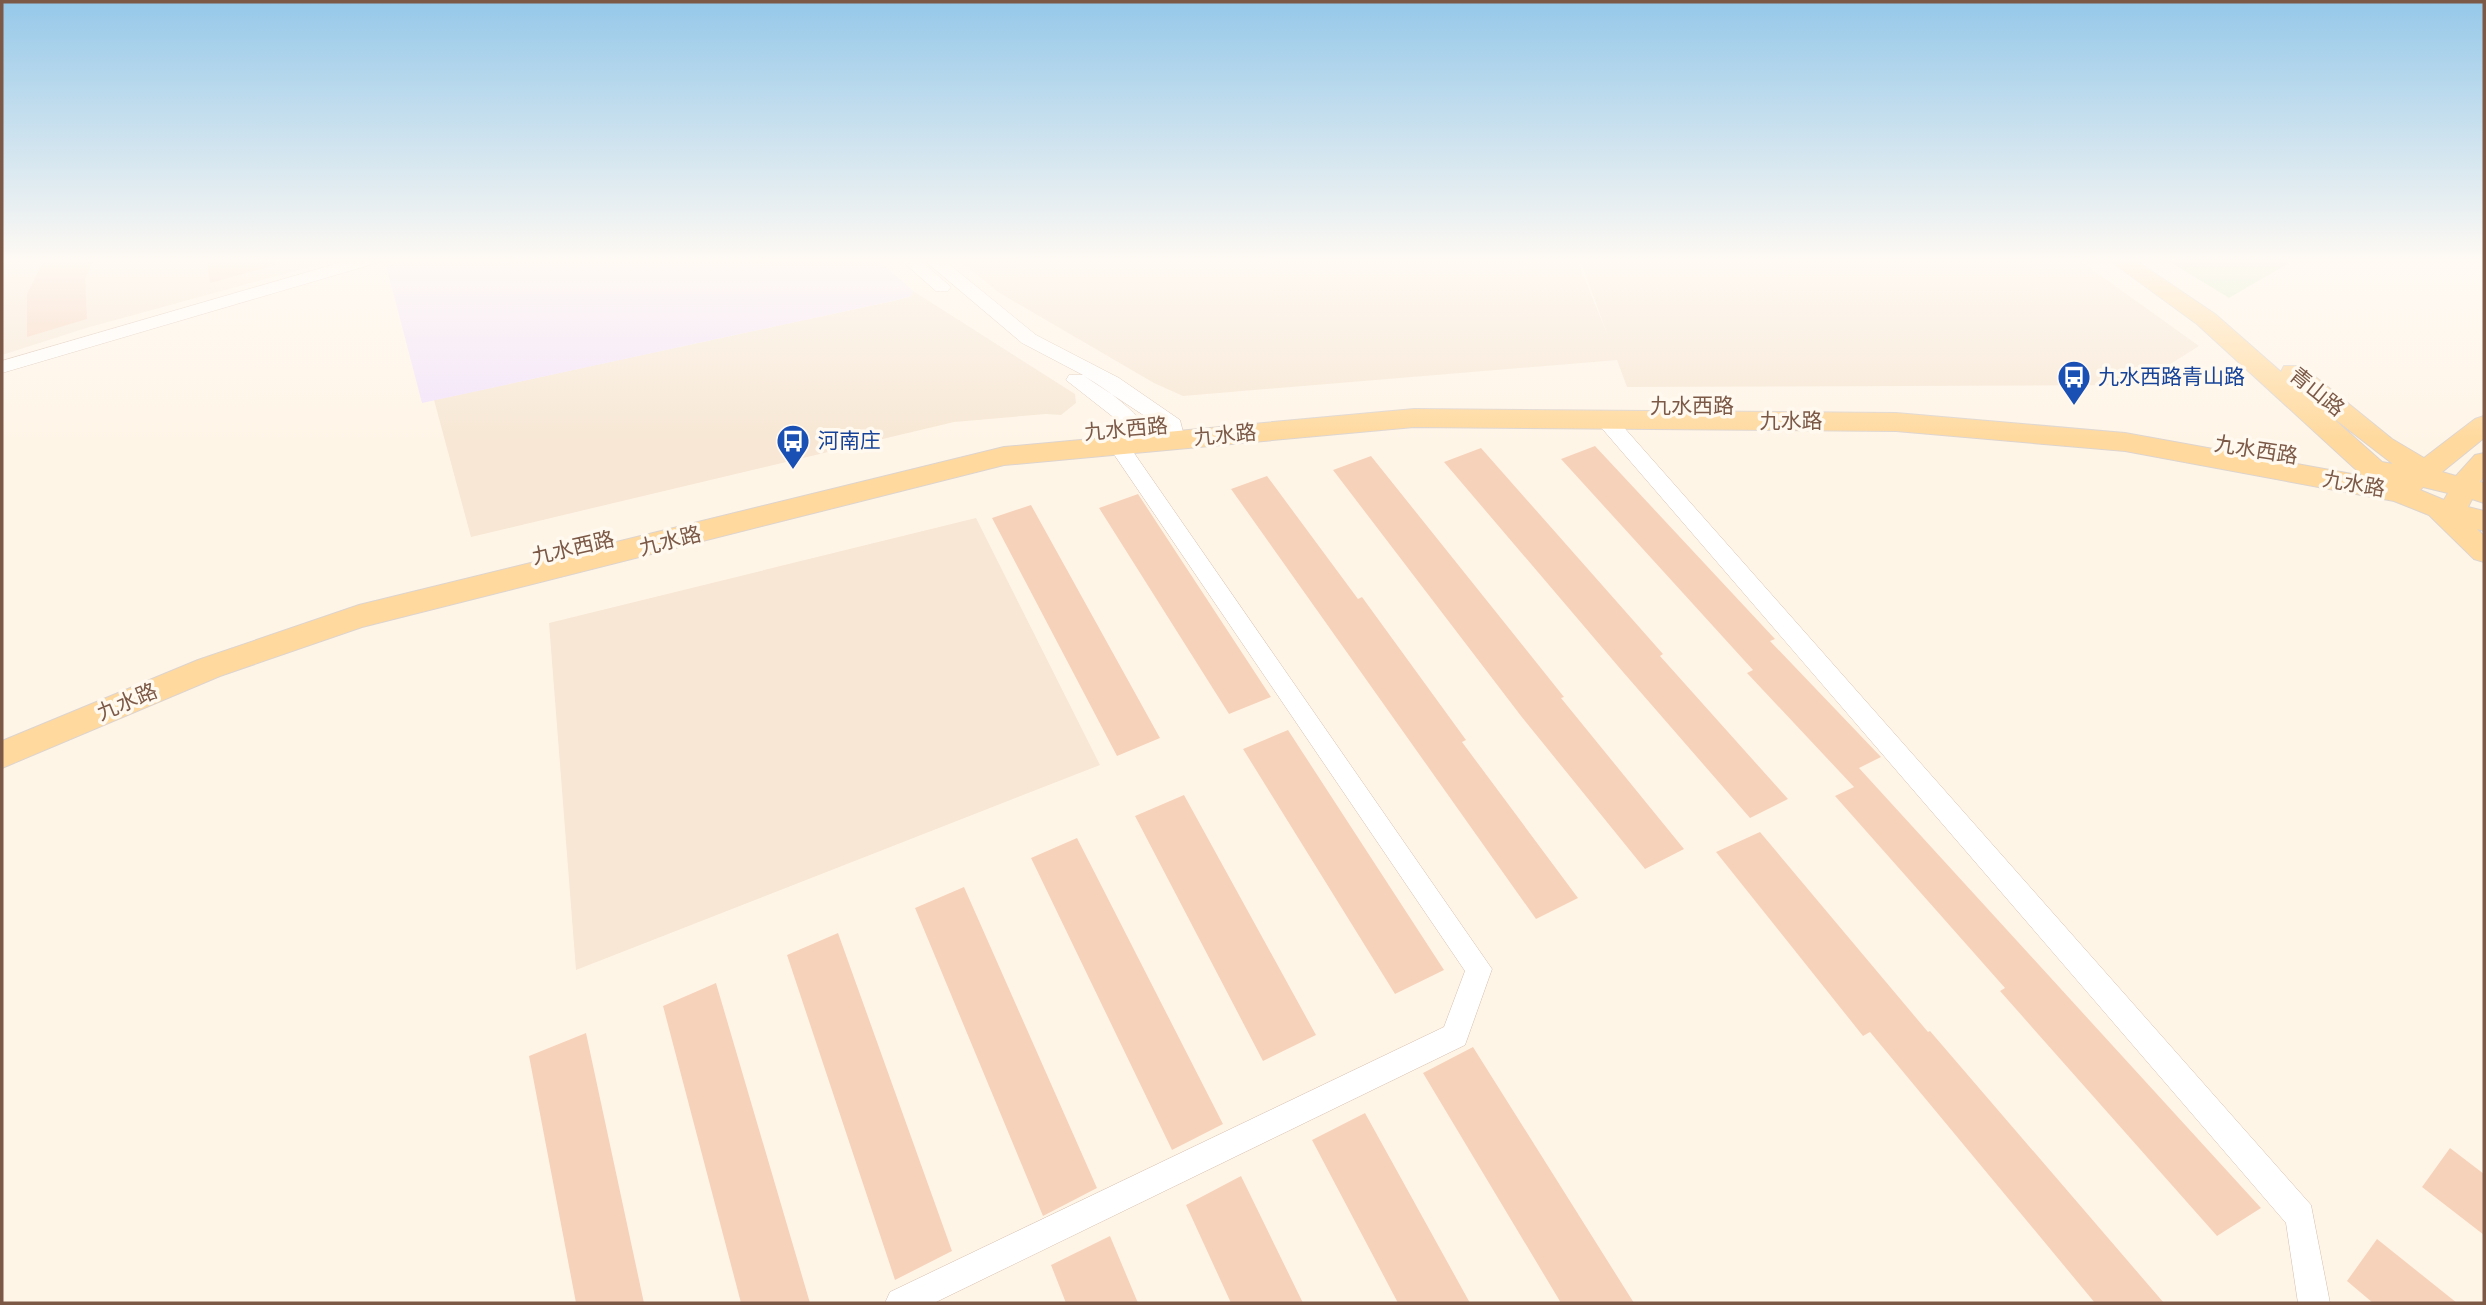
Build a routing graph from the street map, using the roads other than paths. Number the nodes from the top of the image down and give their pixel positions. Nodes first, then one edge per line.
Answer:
1 (159, 321) edge
2 (983, 321) edge
3 (1007, 321) edge
4 (2208, 321) edge
5 (2230, 321) edge
6 (2, 367) edge
7 (1606, 420) junction
8 (2484, 425) edge
9 (1174, 433) junction
10 (1134, 439) junction
11 (2484, 462) edge
12 (2374, 470) junction
13 (2420, 480) junction
14 (2475, 490) edge
15 (2441, 510) junction
16 (2484, 521) edge
17 (2484, 526) edge
18 (2484, 552) edge
19 (2, 736) edge
20 (2, 755) edge
21 (901, 1303) edge
22 (2315, 1303) edge

1 - 6 street
2 - 10 street
3 - 9 street
4 - 12 main road, 青山路
5 - 13 main road, 青山路
7 - 9 main road, 九水路
7 - 13 main road, 九水路
7 - 22 street
8 - 13 main road
9 - 10 main road, 九水路
9 - 12 main road, 九水西路
10 - 19 main road, 九水西路
10 - 20 main road, 九水路
10 - 21 street
11 - 14 main road
12 - 13 main road, 九水路
13 - 14 main road, 九水路
13 - 15 main road, 九水路
14 - 15 main road
15 - 16 main road, 九水路
15 - 17 main road
15 - 18 main road

